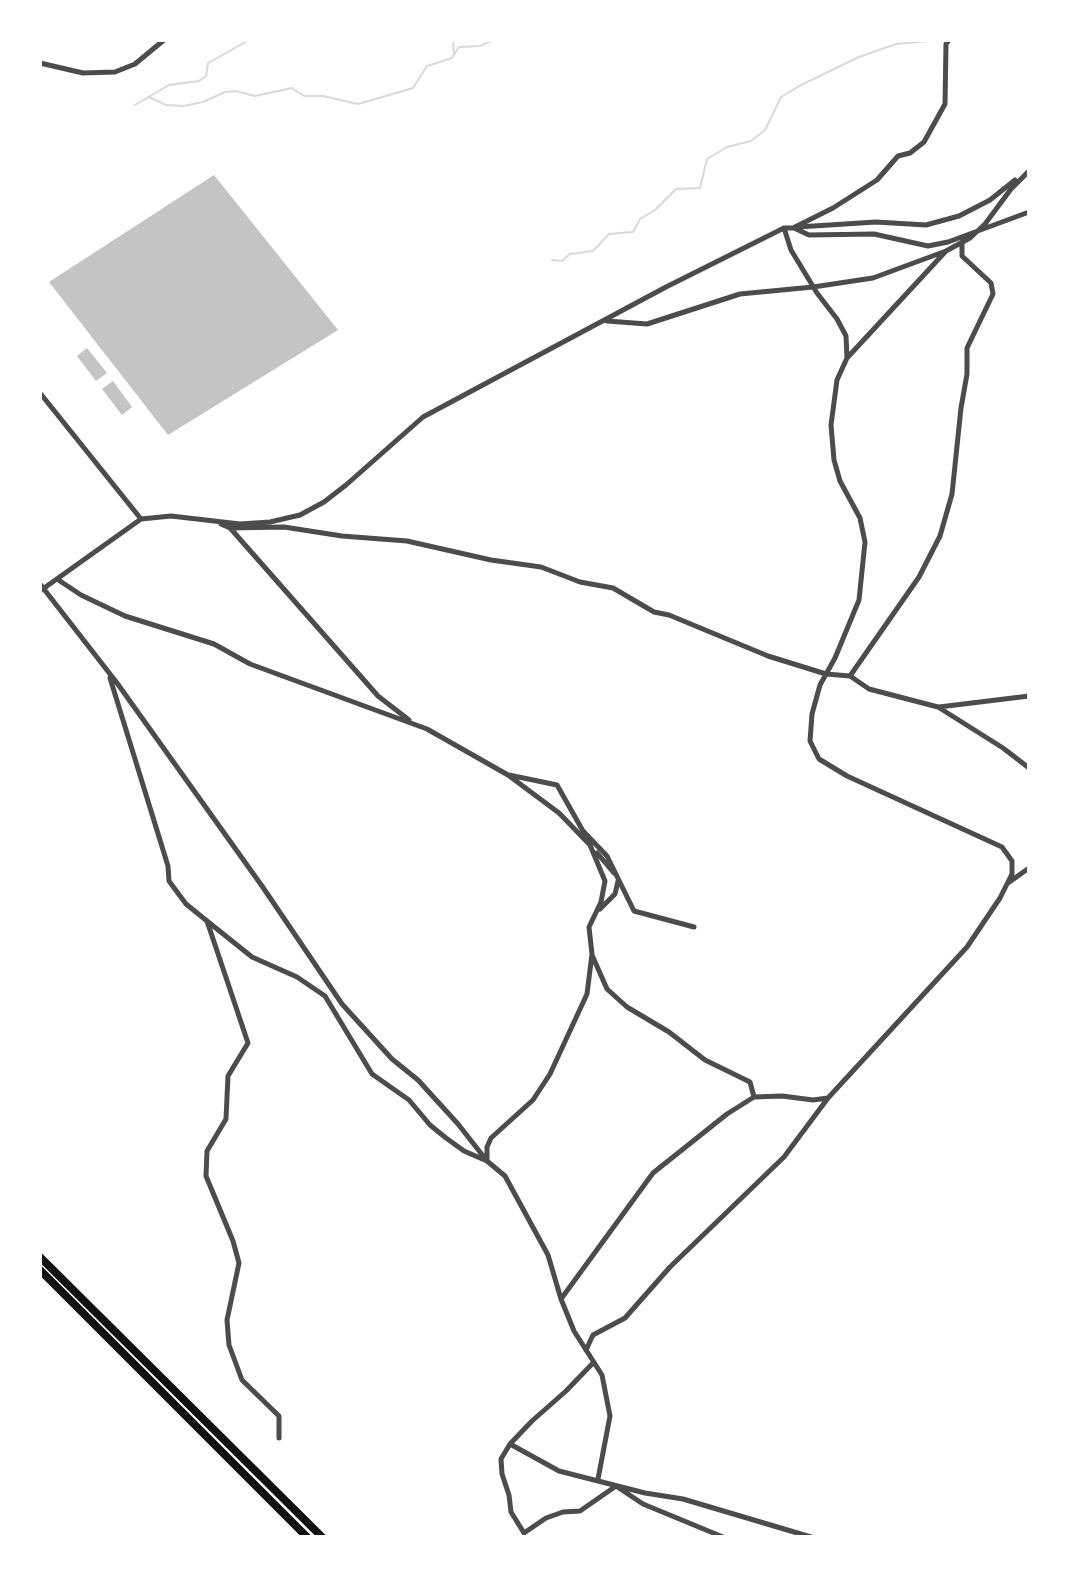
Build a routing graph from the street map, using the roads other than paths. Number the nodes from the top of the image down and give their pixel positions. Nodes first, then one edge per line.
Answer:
1 (164, 40) edge
2 (949, 40) edge
3 (40, 63) edge
4 (1029, 171) edge
5 (1029, 212) edge
6 (784, 228) junction
7 (793, 228) junction
8 (978, 231) junction
9 (962, 242) junction
10 (946, 251) junction
11 (813, 287) junction
12 (606, 321) junction
13 (847, 358) junction
14 (40, 393) edge
15 (141, 519) junction
16 (217, 521) junction
17 (230, 528) junction
18 (57, 579) junction
19 (41, 587) edge
20 (826, 674) junction
21 (109, 675) junction
22 (850, 676) junction
23 (1029, 696) edge
24 (938, 707) junction
25 (415, 724) junction
26 (1029, 768) edge
27 (508, 775) junction
28 (590, 845) junction
29 (1029, 868) edge
30 (619, 878) junction
31 (1007, 883) junction
32 (597, 912) junction
33 (207, 921) junction
34 (694, 927) dead end
35 (592, 954) junction
36 (754, 1097) junction
37 (828, 1098) junction
38 (487, 1161) junction
39 (40, 1257) edge
40 (40, 1270) edge
41 (561, 1299) junction
42 (586, 1351) junction
43 (593, 1363) junction
44 (279, 1438) dead end
45 (510, 1444) junction
46 (598, 1479) junction
47 (616, 1486) junction
48 (307, 1537) edge
49 (322, 1537) edge
50 (723, 1537) edge
51 (811, 1537) edge

1 - 3 street
2 - 7 street
4 - 7 street
4 - 8 street
5 - 8 street
6 - 7 street
6 - 11 street
6 - 12 street
7 - 8 street
8 - 9 street
9 - 10 street
9 - 22 street
10 - 11 street
10 - 13 street
11 - 12 street
11 - 13 street
12 - 16 street
13 - 20 street
14 - 15 street
15 - 16 street
15 - 18 street
16 - 17 street
17 - 20 street
17 - 25 street
18 - 19 street
18 - 25 street
19 - 21 street
20 - 22 street
20 - 31 street
21 - 33 street
21 - 38 street
22 - 24 street
23 - 24 street
24 - 26 street
25 - 27 street
27 - 28 street
27 - 30 street
28 - 30 street
28 - 32 street
29 - 31 street
30 - 32 street
30 - 34 street
31 - 37 street
32 - 35 street
33 - 38 street
33 - 44 street
35 - 36 street
35 - 38 street
36 - 37 street
36 - 41 street
37 - 42 street
38 - 41 street
39 - 49 highway
40 - 48 highway
41 - 42 street
42 - 43 street
43 - 45 street
43 - 46 street
45 - 46 street
45 - 47 street
46 - 47 street
47 - 50 street
47 - 51 street

